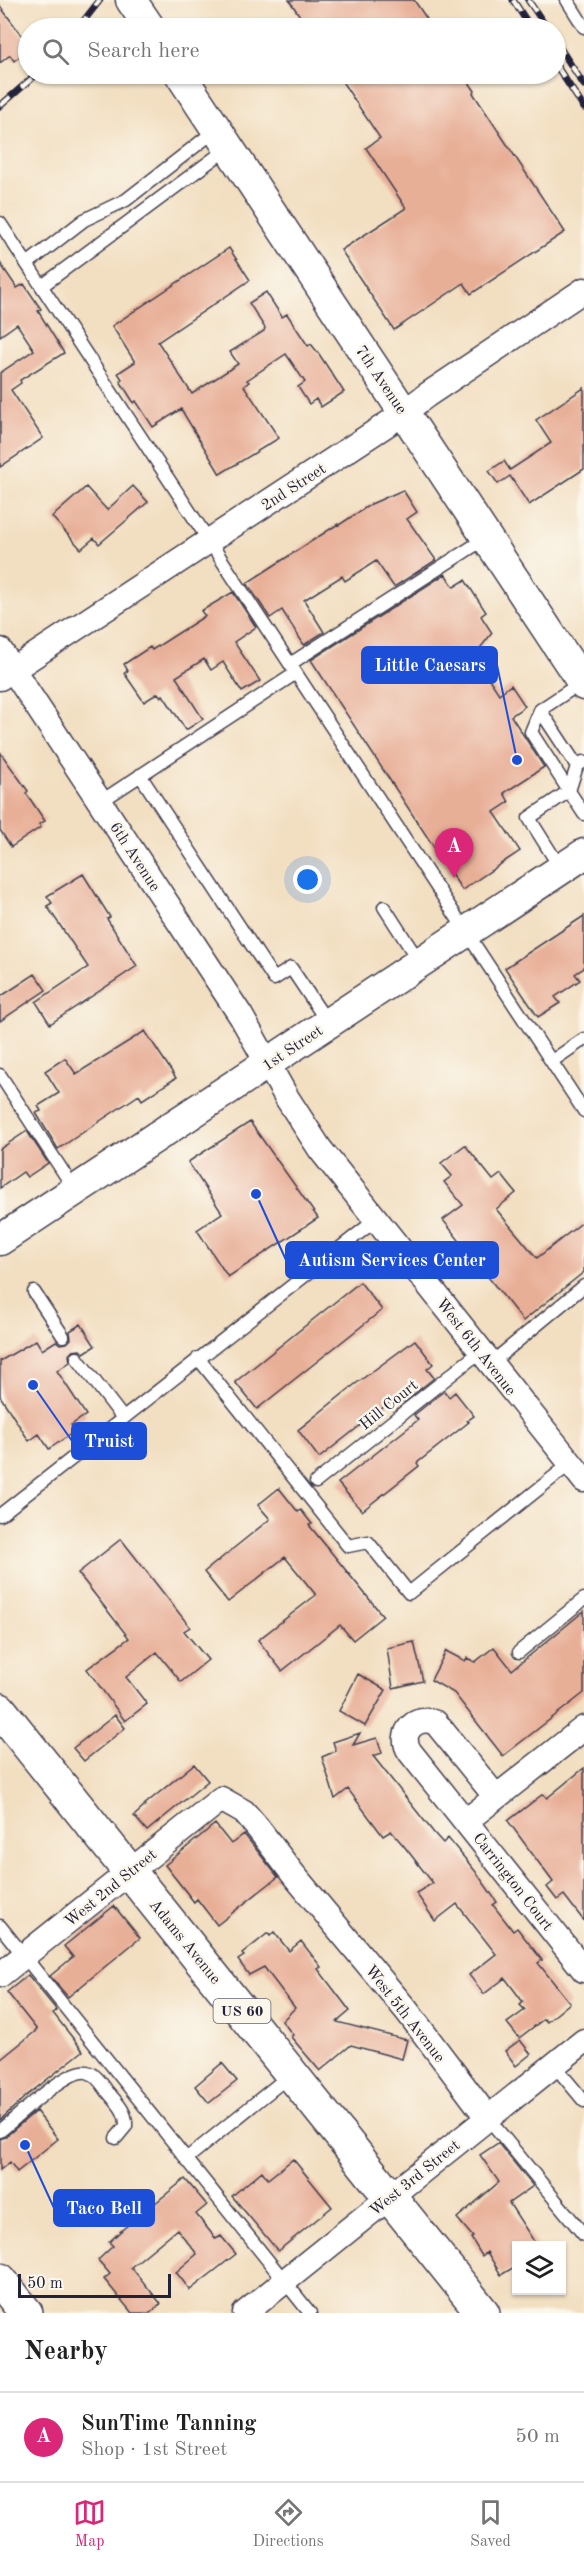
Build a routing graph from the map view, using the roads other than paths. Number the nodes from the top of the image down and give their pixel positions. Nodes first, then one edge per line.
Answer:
1 (131, 0) edge
2 (567, 0) edge
3 (143, 18) edge
4 (584, 27) edge
5 (187, 84) edge
6 (223, 139) junction
7 (0, 223) edge
8 (27, 264) junction
9 (42, 286) junction
10 (584, 290) edge
11 (404, 412) junction
12 (487, 537) junction
13 (207, 541) junction
14 (4, 666) edge
15 (293, 668) junction
16 (583, 683) edge
17 (540, 710) junction
18 (581, 764) edge
19 (140, 776) junction
20 (569, 791) junction
21 (100, 802) junction
22 (584, 814) edge
23 (573, 862) edge
24 (384, 907) dead end
25 (466, 932) junction
26 (420, 963) junction
27 (328, 1023) junction
28 (584, 1039) edge
29 (552, 1061) junction
30 (267, 1063) junction
31 (0, 1076) edge
32 (584, 1111) edge
33 (76, 1191) junction
34 (377, 1219) junction
35 (0, 1240) edge
36 (584, 1286) edge
37 (34, 1292) dead end
38 (63, 1336) dead end
39 (486, 1357) junction
40 (76, 1358) dead end
41 (198, 1358) junction
42 (123, 1418) junction
43 (577, 1472) edge
44 (316, 1482) dead end
45 (0, 1515) edge
46 (584, 1599) edge
47 (519, 1652) dead end
48 (0, 1710) edge
49 (584, 1728) edge
50 (496, 1797) junction
51 (221, 1799) joint
52 (466, 1821) junction
53 (129, 1871) junction
54 (0, 1926) edge
55 (24, 1956) junction
56 (584, 1970) edge
57 (0, 1975) edge
58 (584, 2041) edge
59 (554, 2065) junction
60 (292, 2073) junction
61 (584, 2101) edge
62 (488, 2117) junction
63 (0, 2131) edge
64 (116, 2138) dead end
65 (186, 2159) junction
66 (390, 2197) junction
67 (584, 2235) edge
68 (0, 2280) edge
69 (284, 2281) junction
70 (26, 2313) edge
71 (245, 2313) edge
72 (310, 2313) edge
73 (483, 2313) edge

1 - 3 street
2 - 4 lane
5 - 6 street, 7th Avenue
6 - 8 lane
6 - 9 lane
6 - 11 street, 7th Avenue
7 - 8 lane
8 - 9 lane
9 - 13 lane
10 - 11 street, 2nd Street
11 - 12 street, 7th Avenue
11 - 13 street, 2nd Street
12 - 15 lane
12 - 16 street, 7th Avenue
13 - 14 street, 2nd Street
13 - 15 lane
14 - 21 street, 6th Avenue
15 - 19 lane
15 - 25 lane
16 - 17 lane
17 - 18 lane
17 - 20 lane
18 - 20 lane
19 - 21 lane
19 - 27 lane
20 - 22 lane
20 - 23 lane
21 - 30 street, 6th Avenue
23 - 25 street, 1st Street
24 - 26 lane
25 - 26 street, 1st Street
25 - 29 lane
26 - 27 street, 1st Street
27 - 30 street, 1st Street
28 - 29 lane
29 - 32 lane
30 - 33 street, 1st Street
30 - 34 street, West 6th Avenue
31 - 33 lane
33 - 35 street, 1st Street
34 - 39 street, West 6th Avenue
34 - 41 lane
36 - 39 lane, Hill Court
37 - 38 lane
39 - 43 street, West 6th Avenue
39 - 44 lane, Hill Court
40 - 42 lane
41 - 42 lane
41 - 43 lane
42 - 45 lane
46 - 47 lane
48 - 53 main road, Adams Avenue / US 60
49 - 50 street, Carrington Court
50 - 52 street, Carrington Court
50 - 52 street, Carrington Court
51 - 53 street, West 2nd Street
51 - 62 street, West 5th Avenue
52 - 56 street, Carrington Court
53 - 55 street, West 2nd Street
53 - 60 main road, Adams Avenue / US 60
54 - 55 lane
55 - 57 street, West 2nd Street
55 - 65 lane
58 - 59 street, West 3rd Street
59 - 61 lane
59 - 62 street, West 3rd Street
60 - 65 lane
60 - 66 main road, Adams Avenue / US 60
62 - 66 street, West 3rd Street
62 - 67 lane, West 5th Avenue
63 - 64 lane
65 - 69 lane
66 - 69 street, West 3rd Street
66 - 73 main road, Adams Avenue / US 60
68 - 70 main road
69 - 71 street, West 3rd Street
69 - 72 lane

